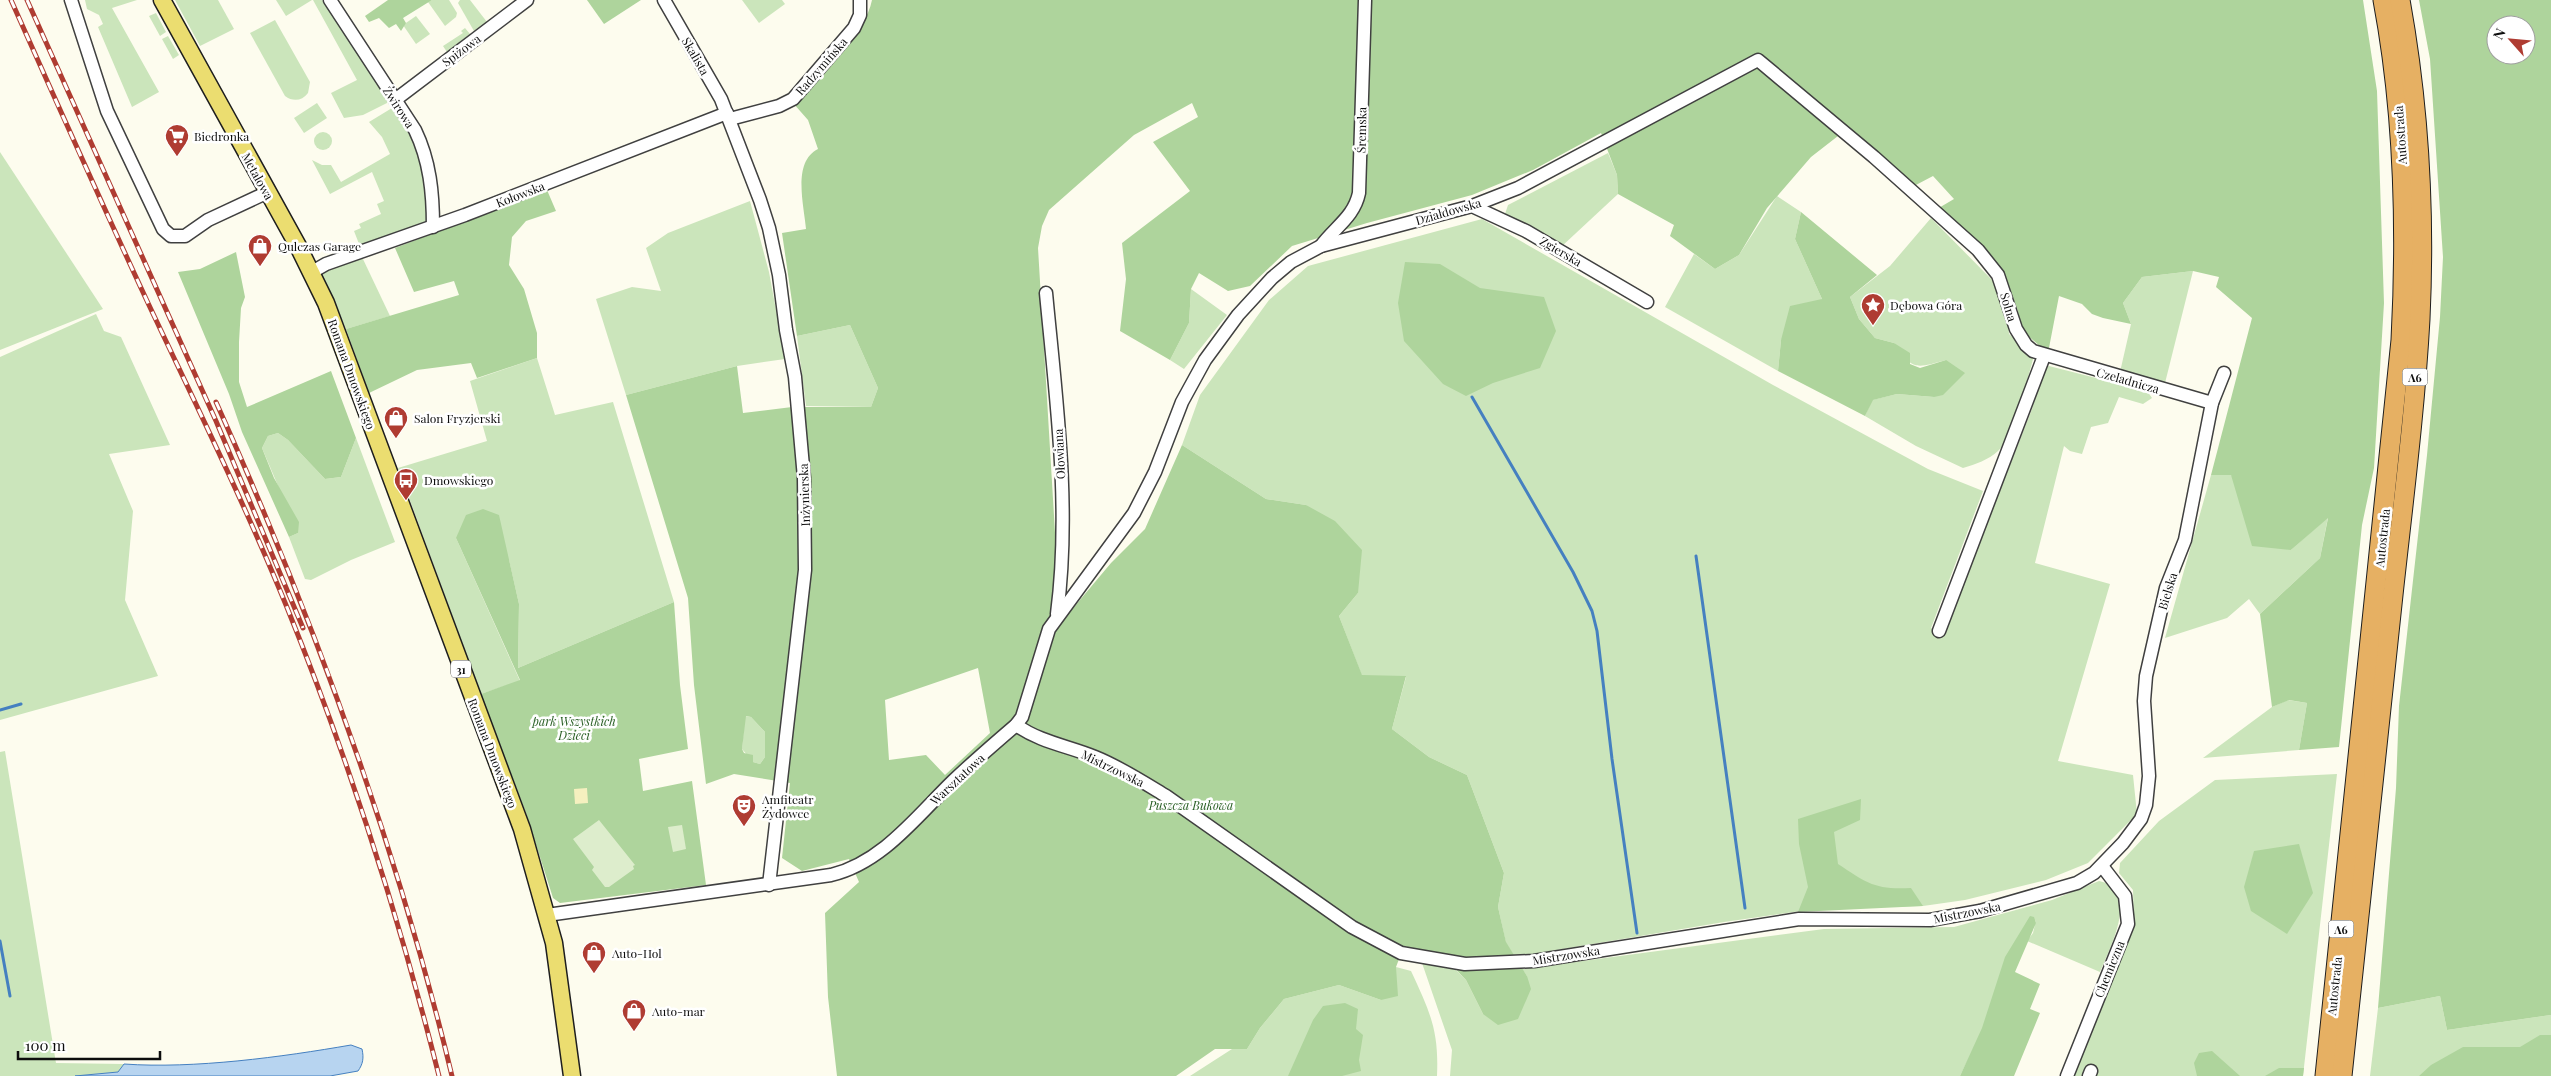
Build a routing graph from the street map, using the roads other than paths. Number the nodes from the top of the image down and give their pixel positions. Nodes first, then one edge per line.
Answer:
1 (71, 0) edge
2 (162, 0) edge
3 (330, 0) edge
4 (527, 0) edge
5 (664, 0) edge
6 (860, 0) edge
7 (1365, 0) edge
8 (2383, 0) edge
9 (2400, 0) edge
10 (1758, 60) joint
11 (395, 100) junction
12 (728, 116) junction
13 (268, 192) junction
14 (1472, 206) junction
15 (433, 227) junction
16 (1321, 246) junction
17 (312, 272) junction
18 (1046, 293) dead end
19 (1648, 302) dead end
20 (2044, 356) junction
21 (2224, 373) dead end
22 (1182, 402) joint
23 (2212, 403) junction
24 (1056, 616) junction
25 (1939, 631) dead end
26 (1016, 725) junction
27 (2368, 753) junction
28 (2365, 782) junction
29 (2144, 813) joint
30 (2102, 866) junction
31 (769, 885) junction
32 (547, 915) junction
33 (572, 1076) edge
34 (2067, 1076) edge
35 (2325, 1076) edge
36 (2342, 1076) edge

1 - 13 street
2 - 13 main road, Metalowa / 31
3 - 11 street, Żwirowa
4 - 11 street, Spiżowa
5 - 12 street, Skalista
6 - 12 street, Radzymińska
7 - 16 street, Śremska
8 - 27 highway, Autostrada / A6
9 - 27 highway, Autostrada / A6
10 - 14 street, Działdowska
10 - 20 street, Solna
11 - 15 street, Żwirowa
12 - 15 street, Kołowska
12 - 31 street, Inżynierska
13 - 17 main road, Metalowa / 31
14 - 16 street, Działdowska
14 - 19 street, Zgierska
15 - 17 street, Kołowska
16 - 22 street, Działdowska
17 - 32 main road, Romana Dmowskiego / 31
18 - 24 street, Ołowiana
20 - 23 street, Czeladnicza
20 - 25 street
21 - 23 street, Bielska
22 - 24 street, Warsztatowa
23 - 29 street, Bielska
24 - 26 street, Warsztatowa
26 - 30 street, Mistrzowska
26 - 31 street, Warsztatowa
27 - 28 highway, Autostrada / A6
28 - 35 highway, Autostrada / A6
28 - 36 highway, Autostrada / A6
29 - 30 street, Mistrzowska
30 - 34 street, Chemiczna
31 - 32 street, Warsztatowa
32 - 33 main road, Romana Dmowskiego / 31

